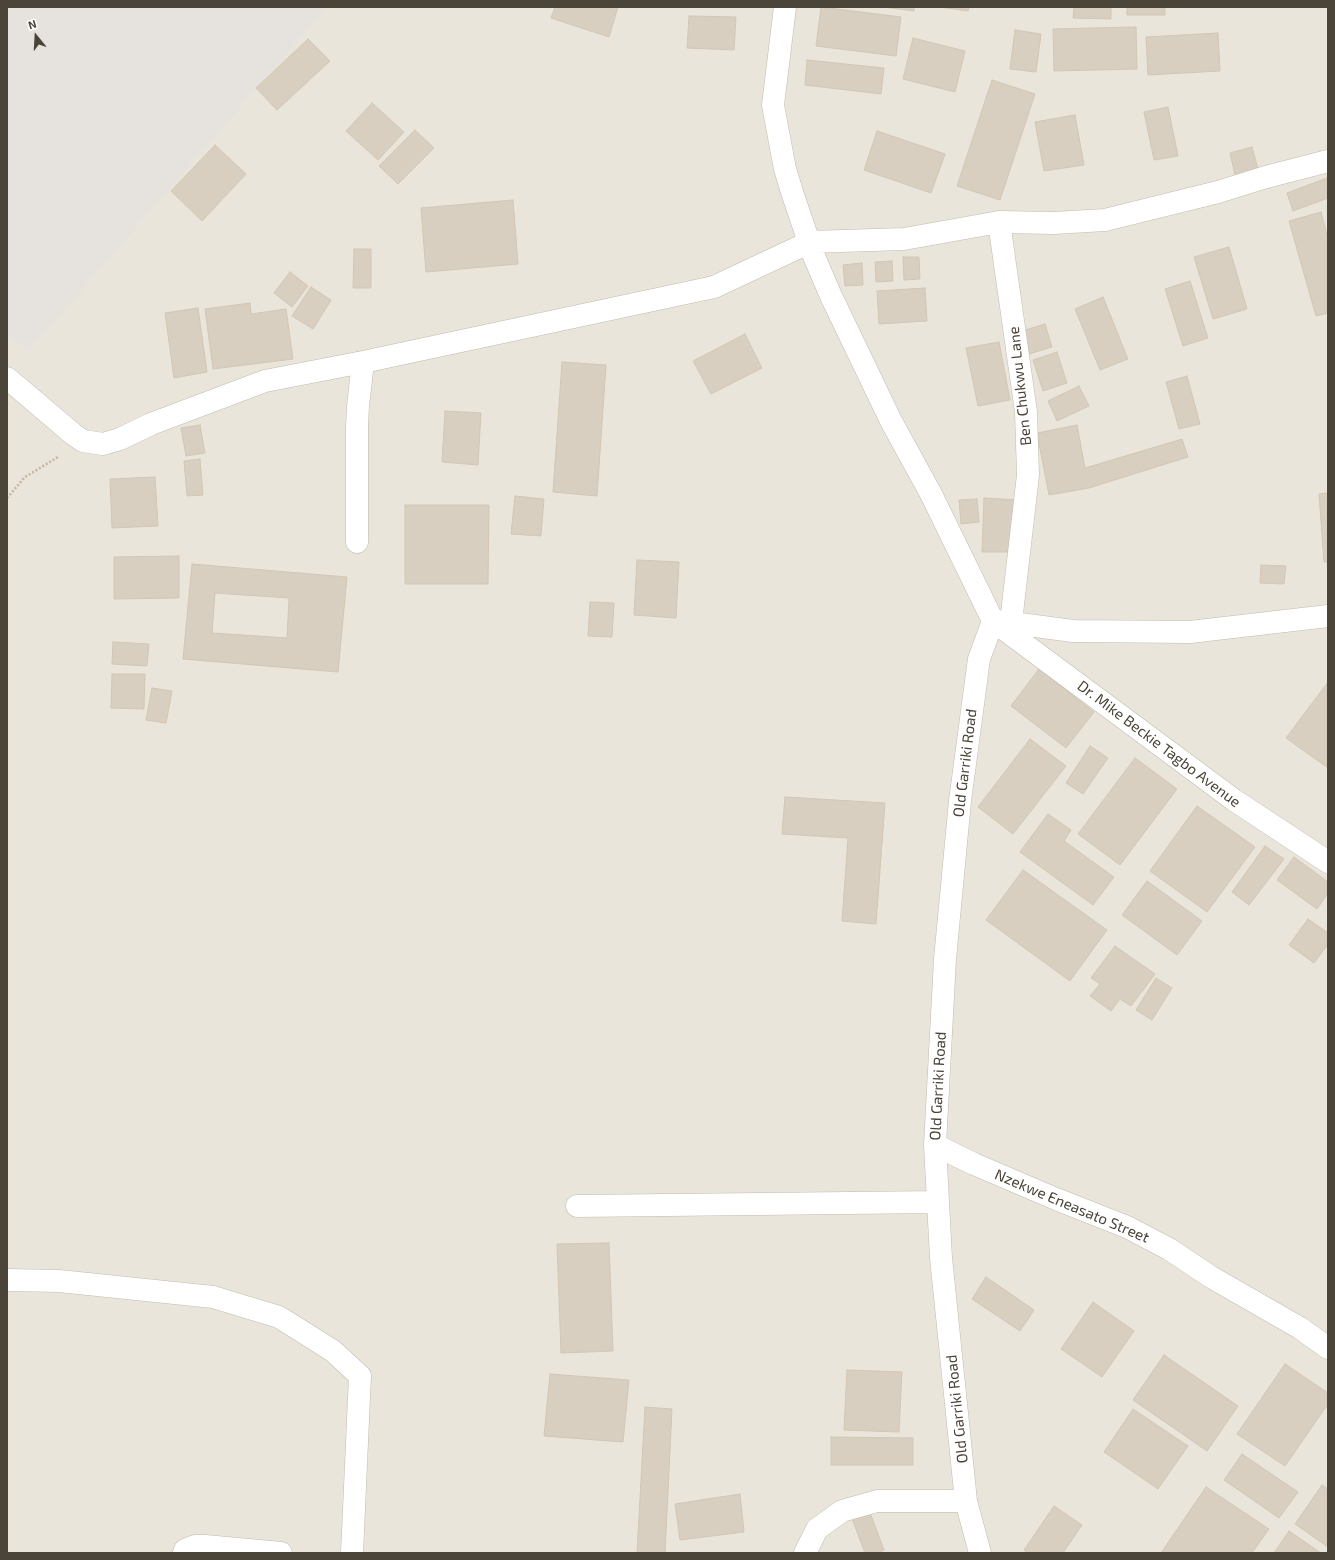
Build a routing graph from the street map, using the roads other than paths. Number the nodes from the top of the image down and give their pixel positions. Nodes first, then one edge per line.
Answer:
1 (785, 7) edge
2 (1328, 161) edge
3 (999, 222) junction
4 (810, 242) junction
5 (363, 362) junction
6 (7, 378) edge
7 (357, 542) dead end
8 (1328, 616) edge
9 (1002, 621) junction
10 (1328, 862) edge
11 (935, 1145) junction
12 (938, 1202) junction
13 (577, 1206) dead end
14 (7, 1280) edge
15 (1328, 1348) edge
16 (966, 1501) junction
17 (184, 1553) edge
18 (281, 1553) edge
19 (352, 1553) edge
20 (805, 1553) edge
21 (980, 1553) edge

1 - 4 street
2 - 3 street
3 - 4 street
3 - 9 street, Ben Chukwu Lane
4 - 5 street
4 - 9 street
5 - 6 street
5 - 7 street
8 - 9 street
9 - 10 street, Dr. Mike Beckie Tagbo Avenue
9 - 11 street, Old Garriki Road
11 - 12 street, Old Garriki Road
11 - 15 street, Nzekwe Eneasato Street
12 - 13 street
12 - 16 street, Old Garriki Road
14 - 19 street
16 - 20 street
16 - 21 street, Old Garriki Road
17 - 18 street

